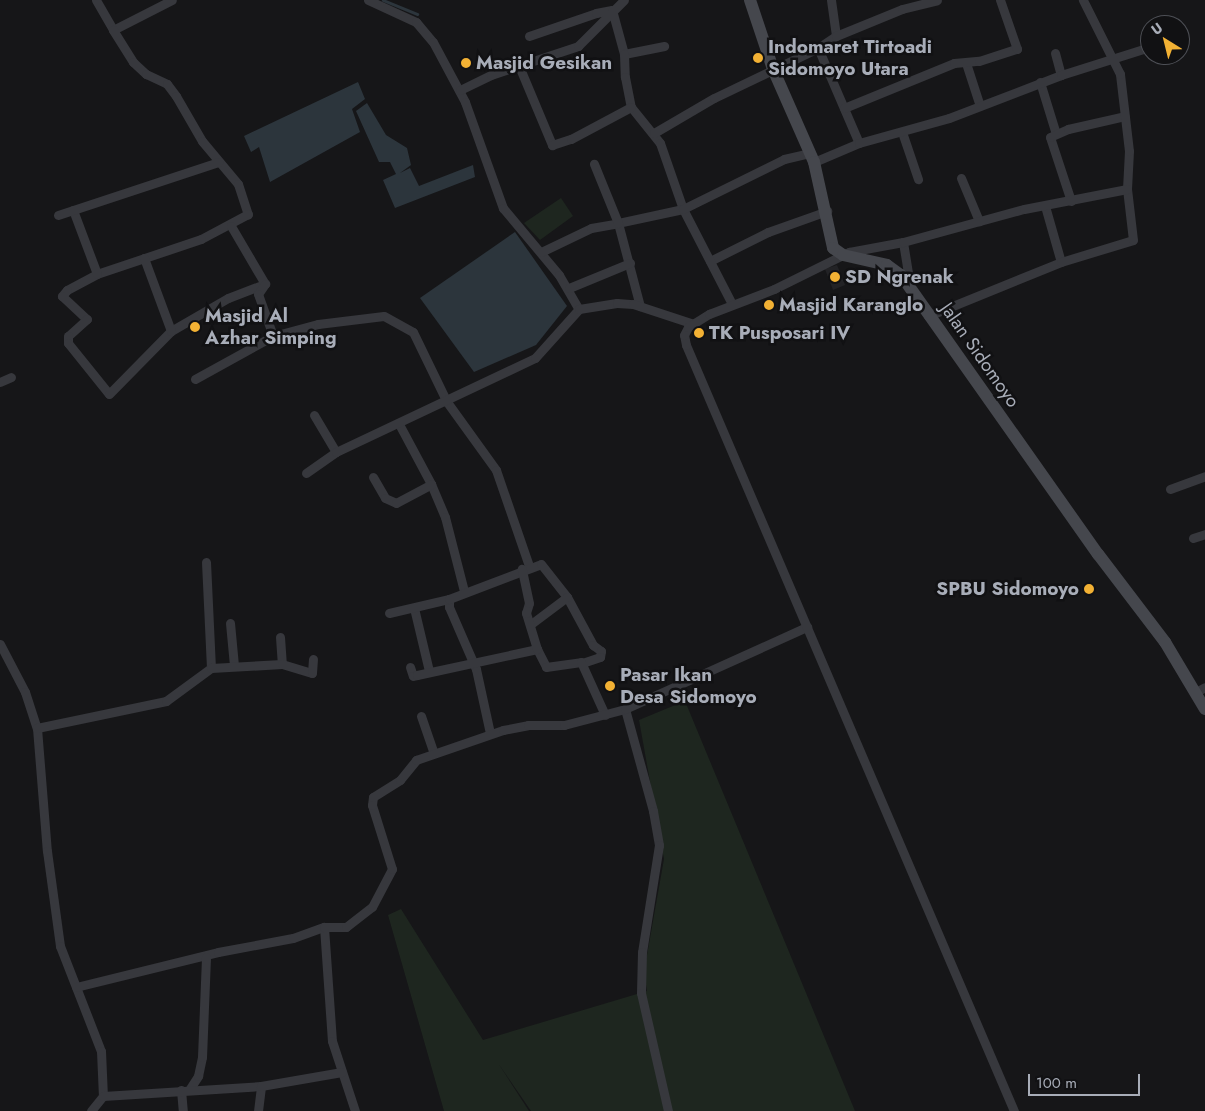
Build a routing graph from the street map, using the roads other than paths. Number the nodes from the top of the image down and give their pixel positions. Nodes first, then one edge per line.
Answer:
1 (96, 0) edge
2 (172, 0) edge
3 (368, 0) edge
4 (624, 0) edge
5 (750, 0) edge
6 (831, 0) edge
7 (937, 0) edge
8 (1000, 0) edge
9 (1082, 0) edge
10 (612, 10) junction
11 (113, 30) junction
12 (530, 36) dead end
13 (836, 36) junction
14 (664, 46) dead end
15 (818, 48) junction
16 (1140, 49) edge
17 (624, 54) junction
18 (1055, 54) dead end
19 (1113, 56) junction
20 (966, 63) junction
21 (519, 66) junction
22 (773, 69) junction
23 (1061, 75) junction
24 (1040, 82) junction
25 (460, 90) junction
26 (631, 106) junction
27 (980, 106) junction
28 (844, 108) junction
29 (1125, 116) junction
30 (902, 132) junction
31 (654, 133) junction
32 (1056, 134) junction
33 (859, 144) junction
34 (812, 158) junction
35 (218, 162) junction
36 (594, 164) dead end
37 (960, 178) dead end
38 (918, 179) dead end
39 (1127, 189) junction
40 (1071, 201) junction
41 (1045, 206) junction
42 (683, 209) junction
43 (73, 210) junction
44 (827, 212) junction
45 (58, 215) dead end
46 (979, 221) junction
47 (618, 223) junction
48 (231, 226) junction
49 (903, 242) junction
50 (541, 252) junction
51 (843, 255) junction
52 (144, 258) junction
53 (710, 261) junction
54 (1060, 262) junction
55 (630, 263) junction
56 (97, 274) junction
57 (265, 284) junction
58 (569, 288) junction
59 (911, 288) junction
60 (732, 304) junction
61 (640, 306) junction
62 (579, 309) junction
63 (928, 316) junction
64 (694, 324) junction
65 (171, 331) junction
66 (273, 336) junction
67 (11, 377) dead end
68 (195, 379) dead end
69 (0, 382) edge
70 (447, 402) junction
71 (314, 415) dead end
72 (398, 424) junction
73 (336, 452) junction
74 (306, 473) dead end
75 (1205, 476) edge
76 (373, 477) dead end
77 (431, 484) junction
78 (1170, 488) dead end
79 (1205, 534) edge
80 (1193, 538) dead end
81 (206, 562) dead end
82 (525, 568) junction
83 (464, 591) junction
84 (567, 597) junction
85 (449, 599) junction
86 (414, 608) junction
87 (389, 613) dead end
88 (230, 623) dead end
89 (530, 624) junction
90 (807, 627) junction
91 (280, 637) dead end
92 (0, 644) edge
93 (536, 649) junction
94 (314, 659) dead end
95 (282, 664) junction
96 (475, 664) junction
97 (582, 664) junction
98 (234, 665) junction
99 (410, 667) dead end
100 (211, 668) junction
101 (429, 671) junction
102 (1200, 690) edge
103 (625, 709) junction
104 (1205, 709) edge
105 (605, 715) junction
106 (421, 716) dead end
107 (37, 728) junction
108 (490, 733) junction
109 (434, 753) junction
110 (324, 927) junction
111 (206, 957) junction
112 (76, 987) junction
113 (342, 1072) junction
114 (261, 1086) junction
115 (185, 1090) junction
116 (103, 1096) junction
117 (91, 1111) edge
118 (183, 1111) edge
119 (258, 1111) edge
120 (355, 1111) edge
121 (668, 1111) edge
122 (1014, 1111) edge

1 - 11 street
2 - 11 street
3 - 25 street
4 - 10 street
5 - 22 main road
6 - 13 street
7 - 13 street
8 - 20 street
9 - 19 street
10 - 12 street
10 - 17 street
10 - 21 street
11 - 35 street
13 - 15 street
14 - 17 street
15 - 22 street
15 - 28 street
16 - 19 street
17 - 26 street
18 - 23 street
19 - 23 street
19 - 29 street
20 - 27 street
20 - 28 street
21 - 25 street
21 - 26 street
22 - 31 street
22 - 34 main road
23 - 24 street
24 - 27 street
24 - 32 street
25 - 50 street
26 - 31 street
27 - 30 street
28 - 33 street
29 - 32 street
29 - 39 street
30 - 33 street
30 - 38 street
31 - 42 street
32 - 40 street
33 - 34 street
34 - 42 street
34 - 44 main road
35 - 43 street
35 - 48 street
36 - 47 street
37 - 46 street
39 - 40 street
39 - 54 street
40 - 41 street
41 - 46 street
41 - 54 street
42 - 47 street
42 - 53 street
43 - 45 street
43 - 56 street
44 - 51 main road
44 - 53 street
46 - 49 street
47 - 50 street
47 - 55 street
48 - 52 street
48 - 57 street
49 - 51 street
49 - 59 street
50 - 58 street
51 - 59 main road, Jalan Sidomoyo
51 - 60 street
52 - 56 street
52 - 65 street
53 - 60 street
54 - 63 street
55 - 58 street
55 - 61 street
56 - 65 street
57 - 65 street
57 - 66 street
58 - 62 street
59 - 63 main road, Jalan Sidomoyo
60 - 64 street
61 - 62 street
61 - 64 street
62 - 70 street
63 - 102 main road, Jalan Sidomoyo
64 - 90 street
66 - 68 street
66 - 70 street
67 - 69 street
70 - 72 street
70 - 82 street
71 - 73 street
72 - 73 street
72 - 77 street
73 - 74 street
75 - 78 street
76 - 77 street
77 - 83 street
79 - 80 street
81 - 100 street
82 - 83 street
82 - 84 street
82 - 89 street
83 - 85 street
84 - 89 street
84 - 97 street
85 - 86 street
85 - 96 street
86 - 87 street
86 - 101 street
88 - 98 street
89 - 93 street
90 - 103 street
90 - 122 street
91 - 95 street
92 - 107 street
93 - 96 street
93 - 97 street
94 - 95 street
95 - 98 street
96 - 101 street
96 - 108 street
97 - 105 street
98 - 100 street
99 - 101 street
100 - 107 street
102 - 104 main road, Jalan Sidomoyo
103 - 105 street
103 - 121 street
105 - 108 street
106 - 109 street
107 - 112 street
108 - 109 street
109 - 110 street
110 - 111 street
110 - 113 street
111 - 112 street
111 - 115 street
112 - 116 street
113 - 114 street
113 - 120 street
114 - 115 street
114 - 119 street
115 - 116 street
115 - 118 street
116 - 117 street

